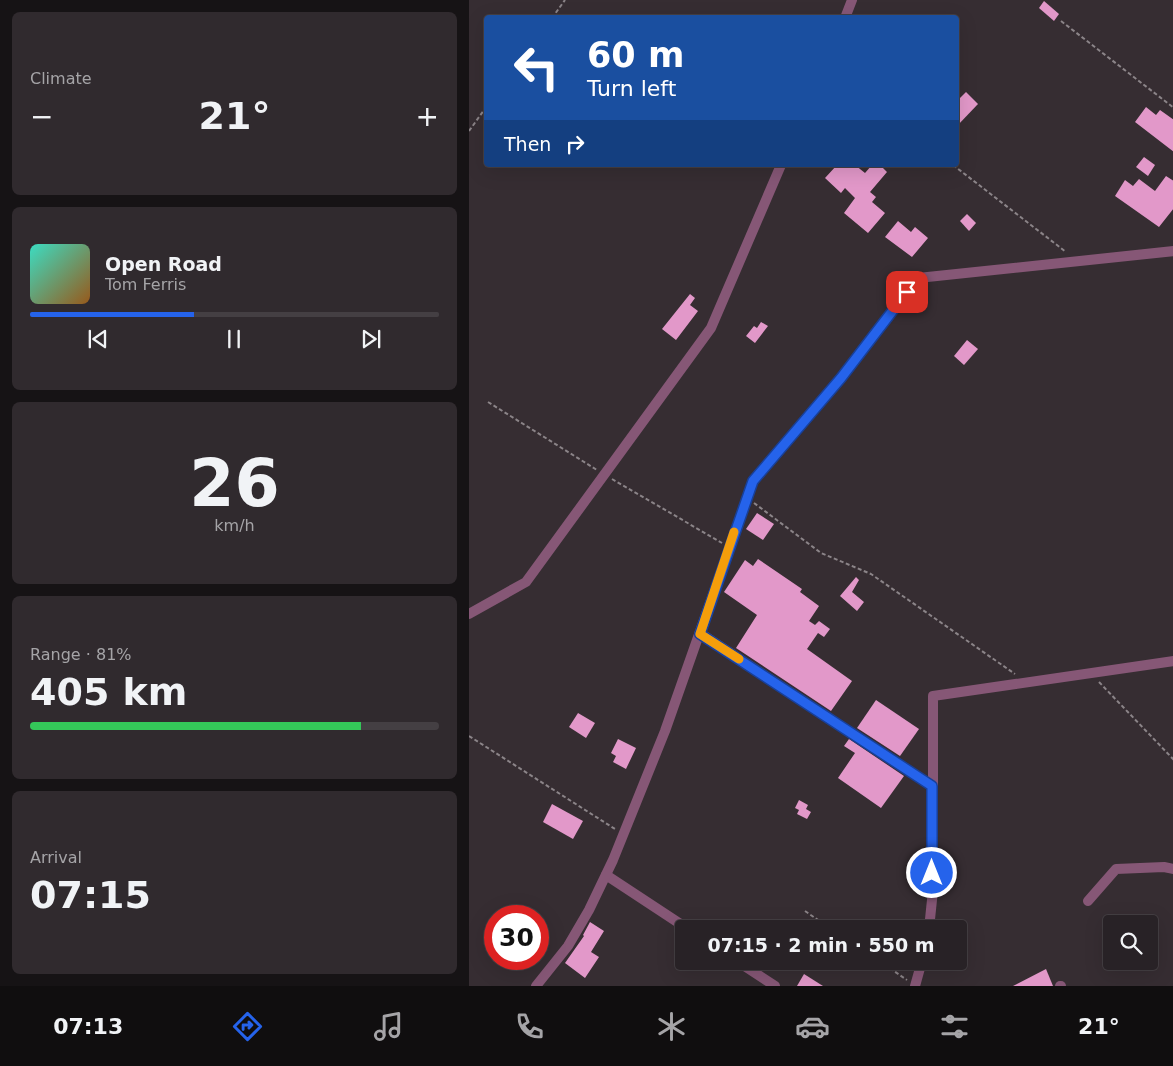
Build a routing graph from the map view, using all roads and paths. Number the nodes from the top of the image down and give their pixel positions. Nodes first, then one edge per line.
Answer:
1 (565, 0) edge
2 (852, 0) edge
3 (554, 15) edge
4 (846, 15) edge
5 (1061, 21) dead end
6 (1173, 108) edge
7 (484, 110) edge
8 (469, 131) edge
9 (780, 167) edge
10 (956, 167) edge
11 (1173, 251) edge
12 (1080, 263) junction
13 (747, 497) junction
14 (469, 614) edge
15 (700, 634) junction
16 (1173, 660) edge
17 (1091, 672) junction
18 (1025, 681) junction
19 (469, 736) edge
20 (1173, 760) edge
21 (932, 786) junction
22 (623, 834) junction
23 (1173, 869) edge
24 (606, 875) junction
25 (1088, 900) dead end
26 (805, 911) dead end
27 (675, 920) edge
28 (818, 920) edge
29 (930, 920) edge
30 (751, 970) edge
31 (892, 970) edge
32 (919, 970) edge
33 (536, 986) edge
34 (775, 986) edge
35 (915, 986) edge

1 - 3 path
2 - 4 street
5 - 6 path
7 - 8 path
9 - 14 street
10 - 12 path
11 - 12 street
12 - 13 street
13 - 15 street
13 - 18 path
15 - 21 street
15 - 22 street
16 - 17 street
17 - 18 street
17 - 20 path
18 - 21 street
19 - 22 path
21 - 29 street
22 - 24 street
23 - 25 street
24 - 27 street
24 - 33 street
26 - 28 path
30 - 34 street
31 - 35 path
32 - 35 street

